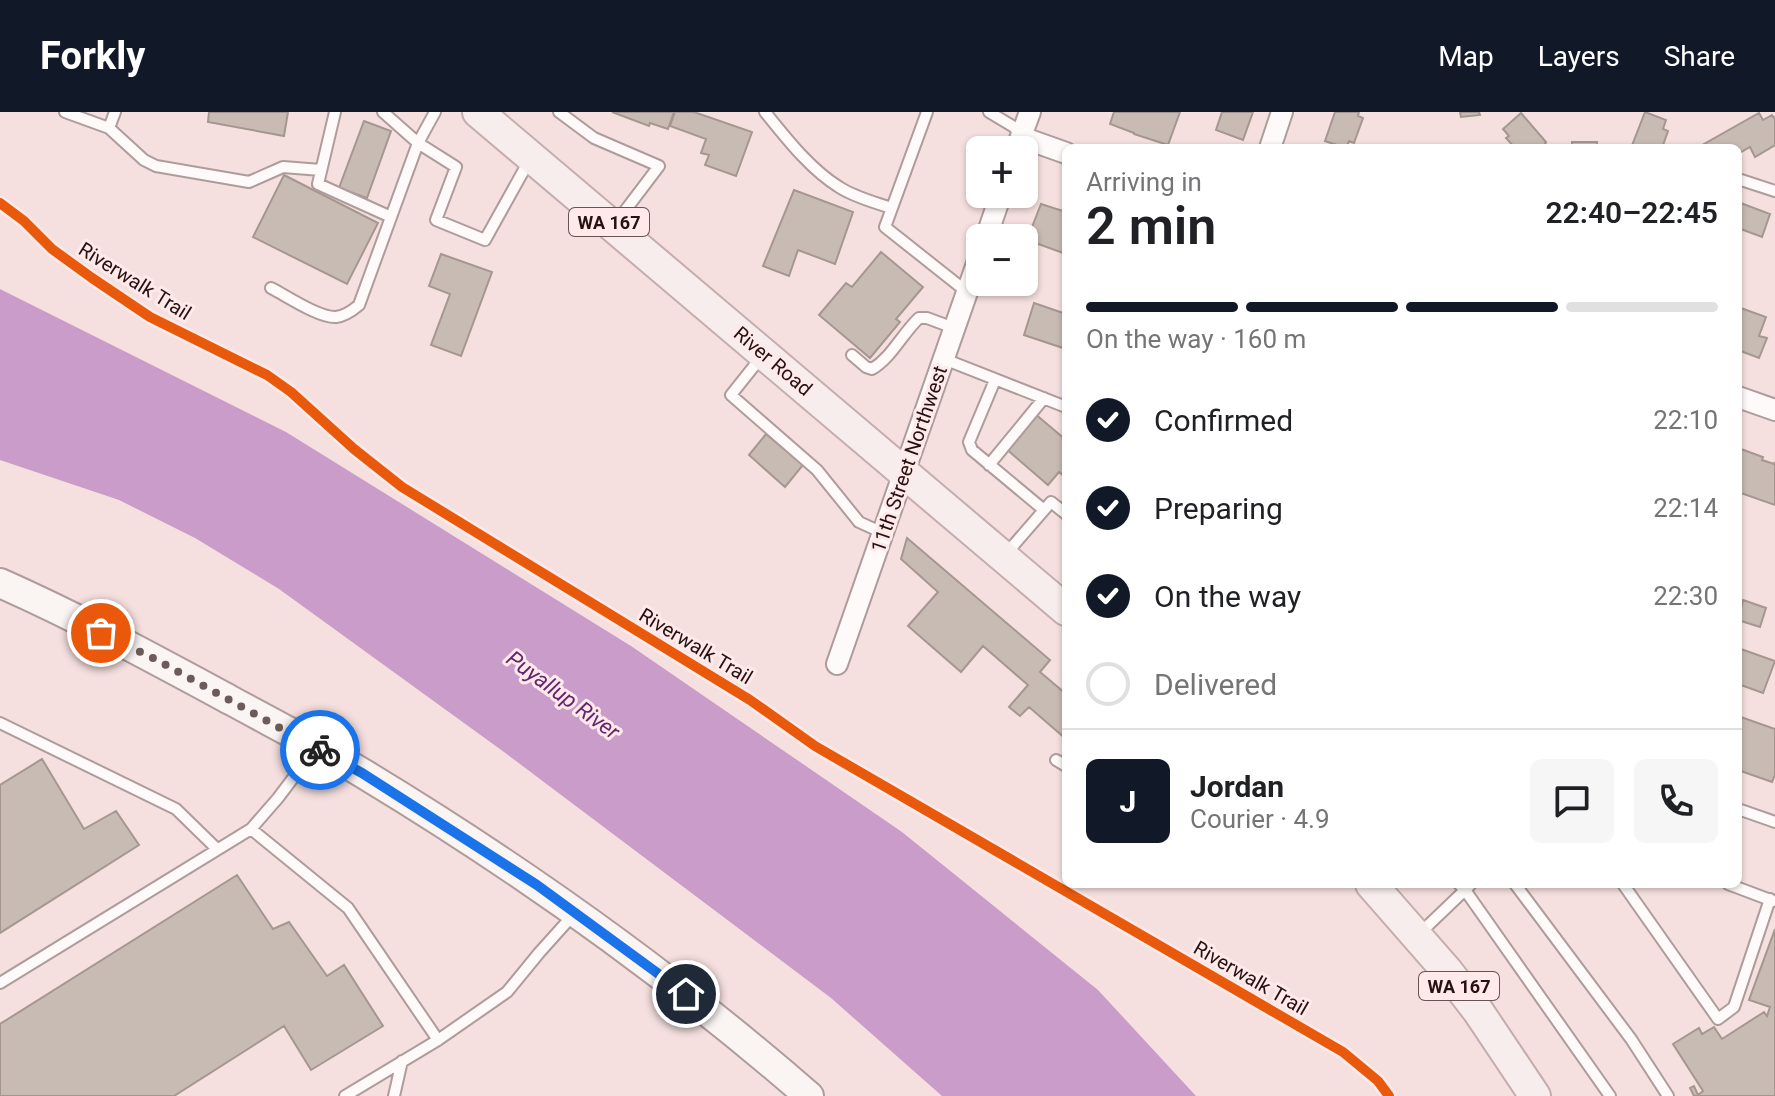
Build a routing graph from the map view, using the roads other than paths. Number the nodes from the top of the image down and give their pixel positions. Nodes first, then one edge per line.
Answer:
1 (65, 112) edge
2 (115, 112) edge
3 (335, 112) edge
4 (383, 112) edge
5 (435, 112) edge
6 (478, 112) edge
7 (559, 112) edge
8 (765, 112) edge
9 (927, 112) edge
10 (989, 112) edge
11 (1030, 112) edge
12 (1282, 112) edge
13 (109, 128) junction
14 (1017, 136) edge
15 (1022, 136) edge
16 (418, 143) junction
17 (1271, 144) edge
18 (1038, 148) edge
19 (1062, 152) edge
20 (531, 156) junction
21 (321, 170) junction
22 (1742, 180) edge
23 (1775, 191) edge
24 (891, 208) junction
25 (391, 217) junction
26 (613, 226) junction
27 (271, 288) dead end
28 (966, 291) edge
29 (966, 295) edge
30 (954, 328) junction
31 (764, 353) junction
32 (852, 355) dead end
33 (944, 359) junction
34 (995, 380) junction
35 (1044, 398) junction
36 (1742, 398) edge
37 (1062, 405) edge
38 (1775, 410) edge
39 (989, 465) junction
40 (904, 472) junction
41 (1044, 510) junction
42 (1062, 511) edge
43 (883, 533) junction
44 (1003, 557) junction
45 (0, 583) edge
46 (1062, 607) edge
47 (837, 664) dead end
48 (0, 723) edge
49 (316, 747) junction
50 (1742, 810) edge
51 (1775, 822) edge
52 (251, 829) junction
53 (217, 849) junction
54 (1375, 888) edge
55 (1463, 888) edge
56 (1466, 888) edge
57 (1518, 888) edge
58 (1626, 888) edge
59 (1739, 888) edge
60 (1772, 900) edge
61 (576, 913) junction
62 (1417, 936) junction
63 (0, 983) edge
64 (438, 1040) junction
65 (402, 1061) junction
66 (345, 1096) edge
67 (394, 1096) edge
68 (809, 1096) edge
69 (1535, 1096) edge
70 (1610, 1096) edge
71 (1668, 1096) edge

1 - 13 lane
2 - 13 lane
3 - 21 lane
4 - 16 lane
5 - 16 lane
6 - 20 main road, River Road / WA 167
7 - 26 lane
8 - 24 lane
9 - 24 lane
10 - 14 lane
11 - 15 street
12 - 17 street
13 - 21 lane
16 - 20 lane
16 - 25 lane
18 - 19 street
20 - 26 main road, River Road / WA 167
21 - 25 lane
22 - 23 lane
24 - 28 lane
25 - 27 lane
26 - 31 main road, River Road / WA 167
29 - 30 street, 11th Street Northwest
30 - 32 lane
30 - 33 street, 11th Street Northwest
31 - 40 main road, River Road / WA 167
31 - 43 lane
33 - 34 lane
33 - 40 street, 11th Street Northwest
34 - 35 lane
34 - 39 lane
35 - 37 lane
35 - 39 lane
36 - 38 street
39 - 41 lane
40 - 43 street, 11th Street Northwest
40 - 44 main road, River Road / WA 167
41 - 42 lane
41 - 44 lane
43 - 47 street, 11th Street Northwest
44 - 46 main road, River Road / WA 167
45 - 49 street
48 - 53 lane
49 - 52 lane
49 - 61 street
50 - 51 lane
52 - 53 lane
52 - 64 lane
53 - 63 lane
54 - 62 main road, WA 167
55 - 62 lane
56 - 70 lane
57 - 71 lane
58 - 60 lane
59 - 60 lane
61 - 64 lane
61 - 68 street
62 - 69 main road, WA 167
64 - 65 lane
65 - 66 lane
65 - 67 lane

